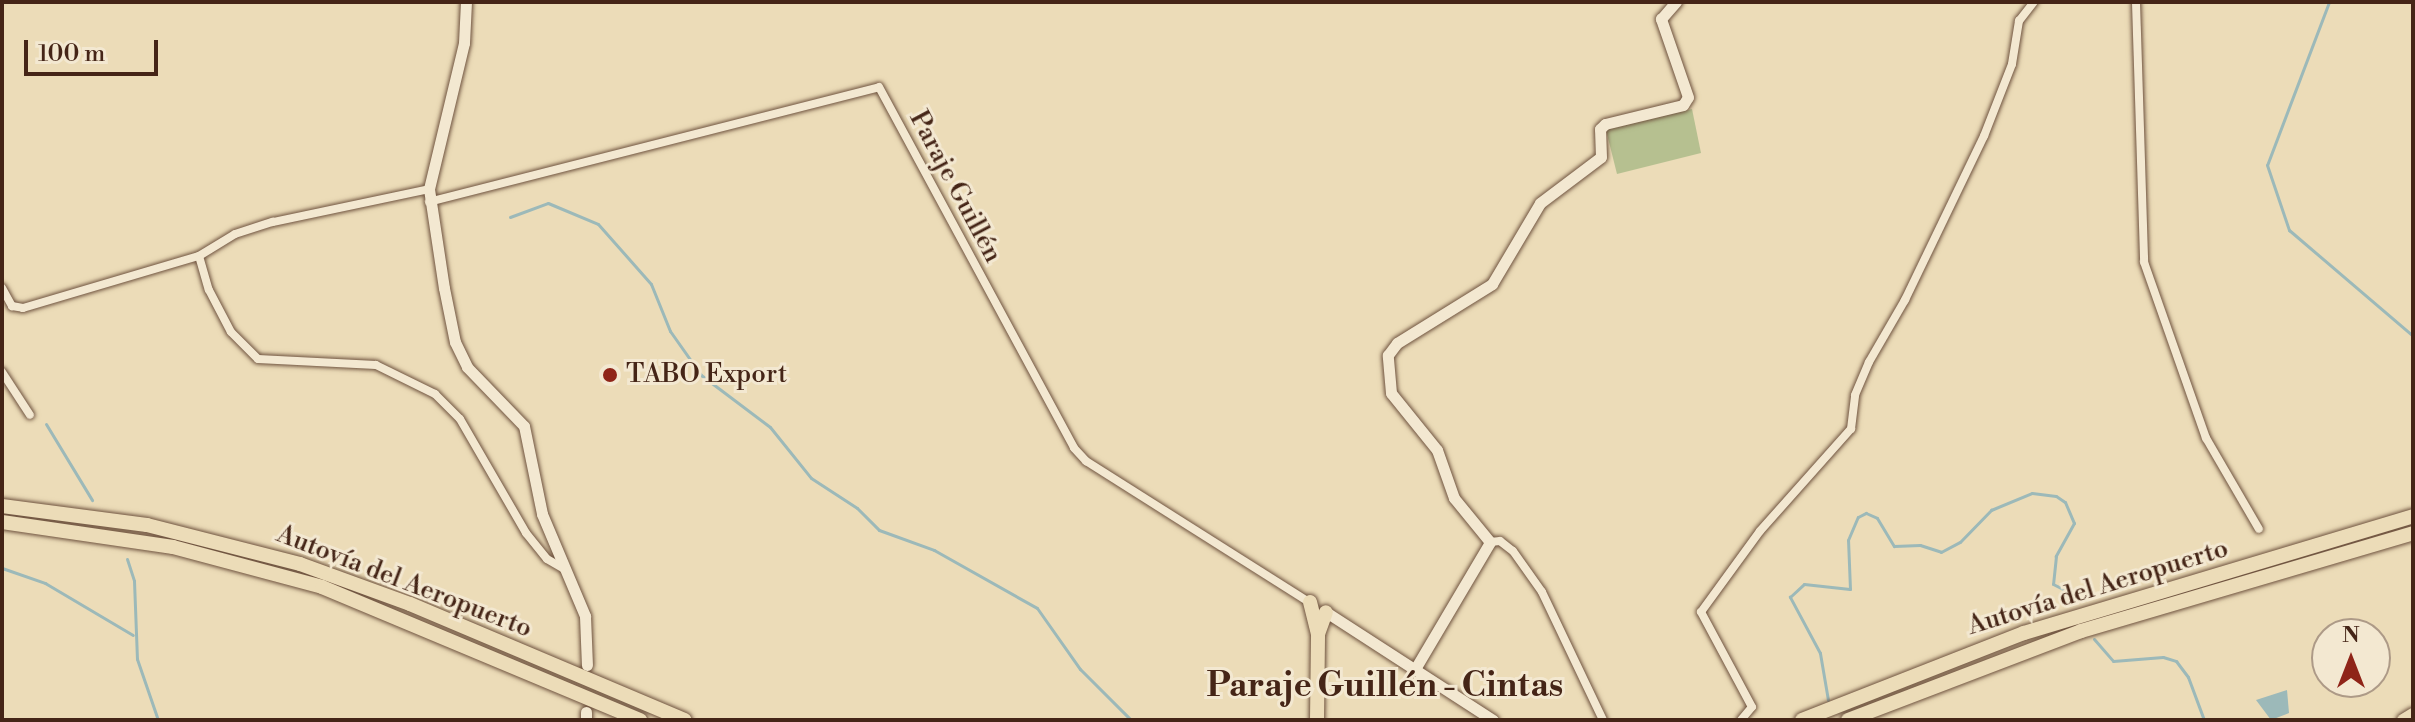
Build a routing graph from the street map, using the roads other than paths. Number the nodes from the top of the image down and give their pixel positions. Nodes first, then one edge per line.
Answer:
1 (466, 2) edge
2 (1676, 2) edge
3 (2034, 2) edge
4 (2136, 2) edge
5 (429, 189) junction
6 (429, 203) junction
7 (199, 256) junction
8 (2, 288) edge
9 (12, 306) junction
10 (2, 311) edge
11 (2, 372) edge
12 (30, 415) dead end
13 (2, 506) edge
14 (2413, 516) edge
15 (2, 522) edge
16 (2259, 529) dead end
17 (2413, 533) edge
18 (1490, 542) junction
19 (564, 569) junction
20 (1310, 602) junction
21 (1326, 612) junction
22 (1318, 634) junction
23 (587, 665) dead end
24 (1415, 669) junction
25 (2413, 714) edge
26 (640, 720) edge
27 (684, 720) edge
28 (1317, 720) edge
29 (1493, 720) edge
30 (1603, 720) edge
31 (1741, 720) edge
32 (1802, 720) edge
33 (1848, 720) edge
34 (2403, 720) edge

1 - 5 street
2 - 18 street
3 - 31 street
4 - 16 street
5 - 6 street
5 - 7 street
6 - 19 street
6 - 20 street, Paraje Guillén
7 - 9 street
7 - 19 street
8 - 9 street
9 - 10 street
11 - 12 street
13 - 27 highway, Autovía del Aeropuerto
14 - 32 highway, Autovía del Aeropuerto
15 - 26 highway, Autovía del Aeropuerto
17 - 33 highway, Autovía del Aeropuerto
18 - 24 street
18 - 30 street
19 - 23 street
20 - 21 street, Paraje Guillén
20 - 22 highway
21 - 22 highway
21 - 24 street
22 - 28 highway
24 - 29 street
25 - 34 main road

